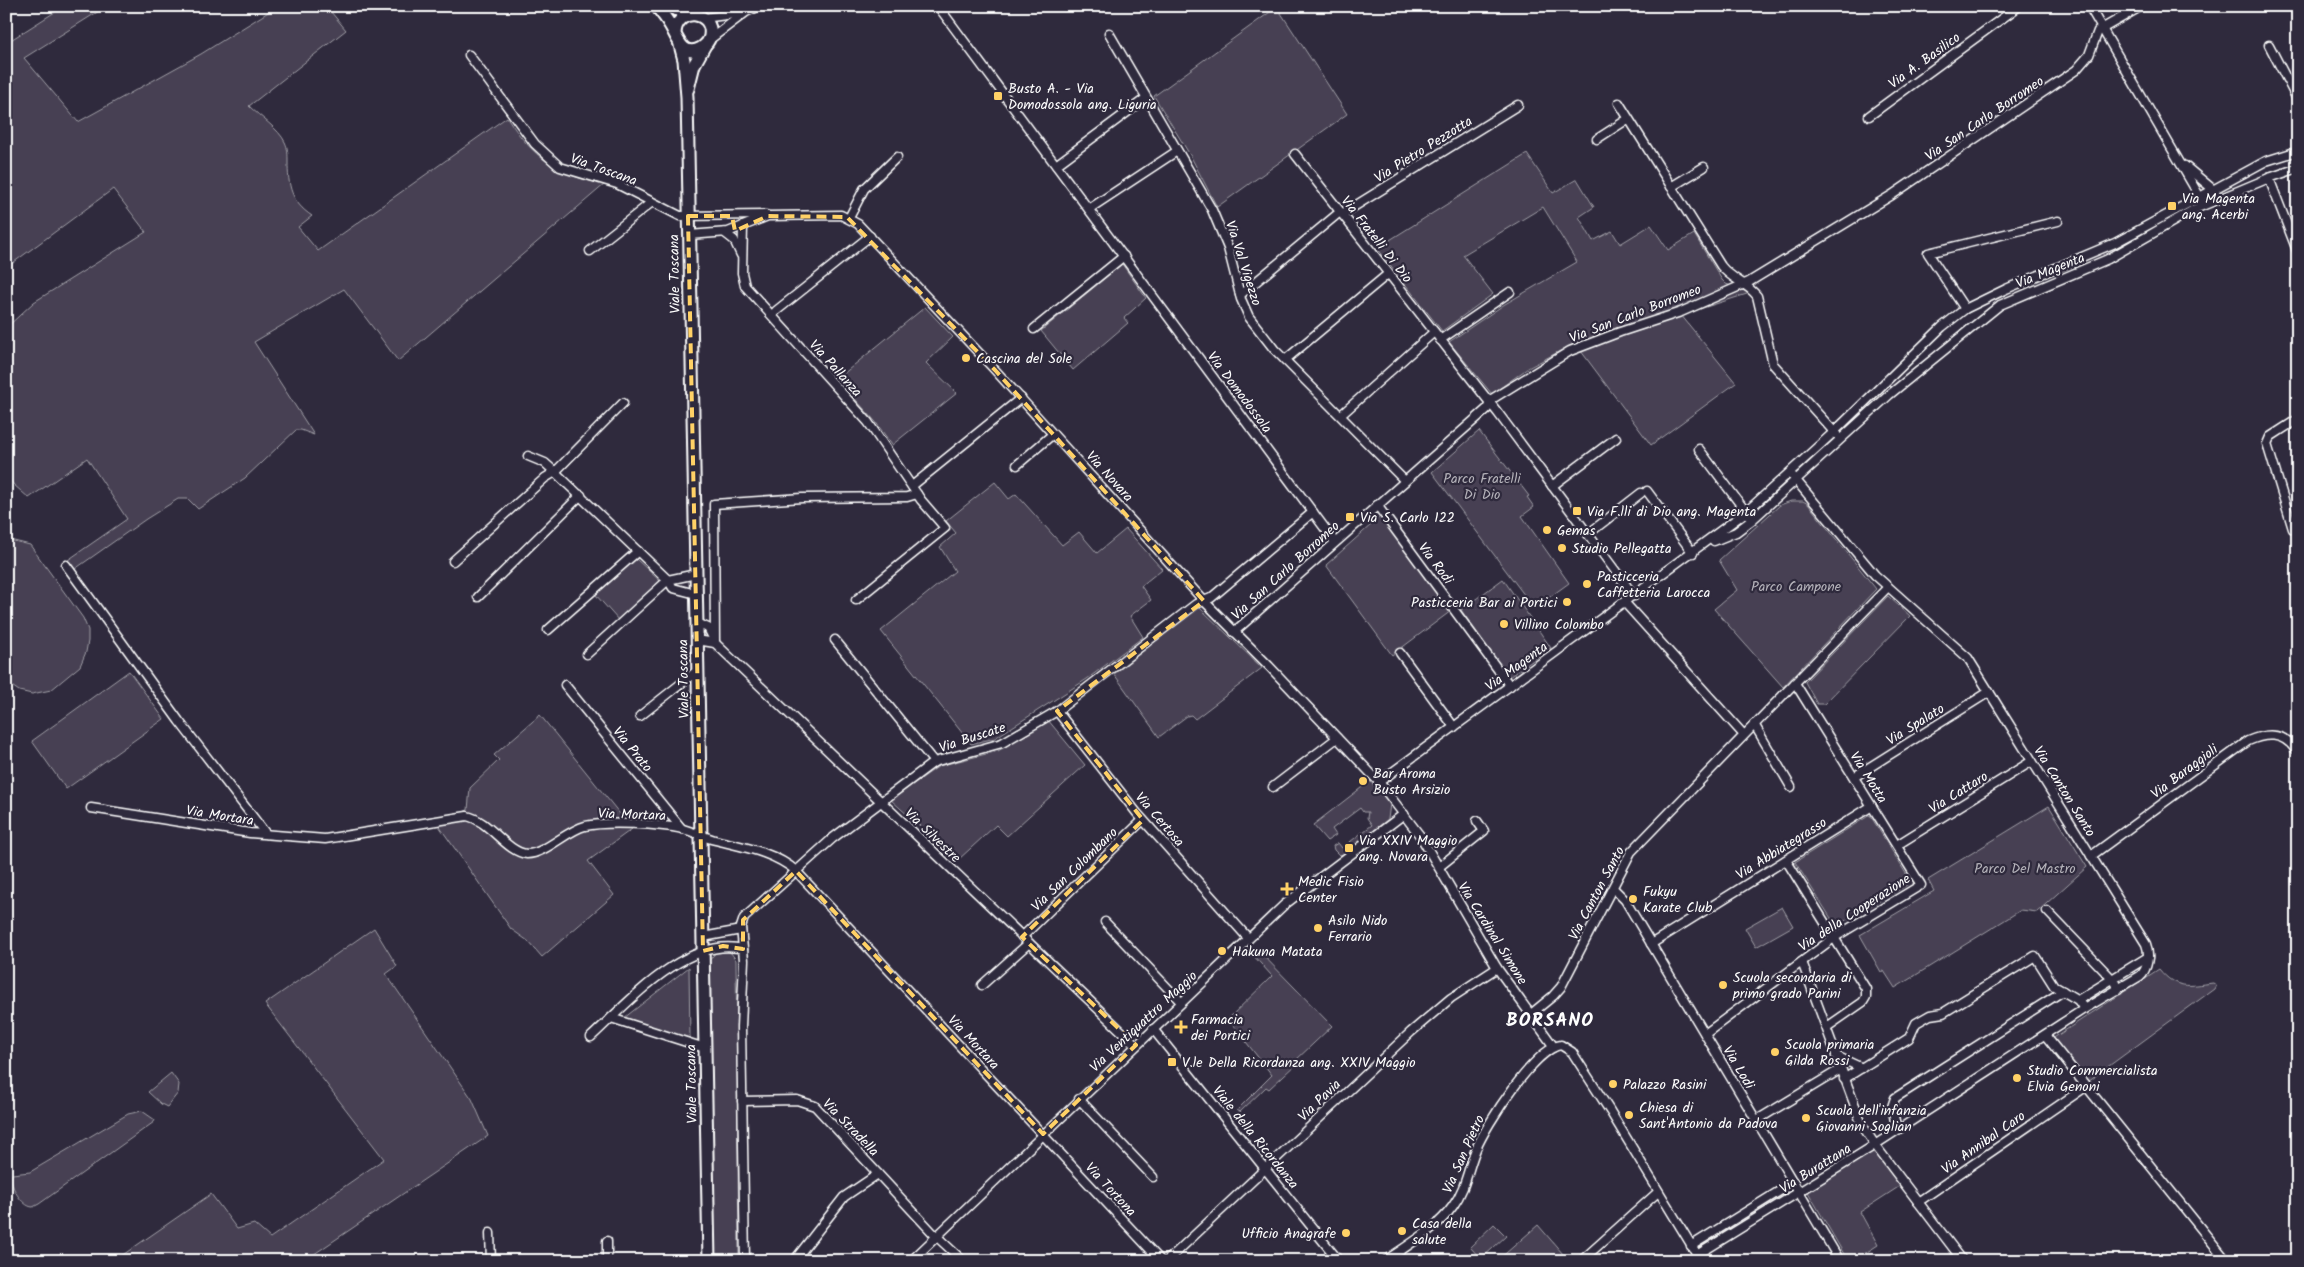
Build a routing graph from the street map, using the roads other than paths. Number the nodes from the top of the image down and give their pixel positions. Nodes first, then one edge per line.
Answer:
1 (656, 6) edge
2 (664, 6) edge
3 (760, 6) edge
4 (938, 6) edge
5 (2019, 6) edge
6 (2089, 6) edge
7 (2142, 6) edge
8 (746, 12) junction
9 (690, 14) junction
10 (703, 18) junction
11 (2102, 29) junction
12 (1109, 33) dead end
13 (675, 34) junction
14 (707, 42) junction
15 (680, 45) junction
16 (2269, 45) dead end
17 (469, 55) dead end
18 (686, 97) junction
19 (1145, 99) junction
20 (2298, 101) edge
21 (1619, 103) dead end
22 (1518, 105) dead end
23 (1869, 116) dead end
24 (1628, 119) junction
25 (1597, 139) dead end
26 (1177, 151) junction
27 (2298, 151) edge
28 (1295, 154) dead end
29 (897, 157) dead end
30 (2182, 162) junction
31 (1056, 165) junction
32 (1704, 167) dead end
33 (2298, 168) edge
34 (2268, 178) junction
35 (1672, 187) junction
36 (2213, 189) junction
37 (2199, 197) junction
38 (2217, 200) junction
39 (652, 202) junction
40 (2206, 205) junction
41 (1089, 209) junction
42 (1341, 213) junction
43 (688, 216) junction
44 (732, 216) junction
45 (768, 216) junction
46 (849, 218) junction
47 (2058, 220) dead end
48 (739, 228) junction
49 (725, 233) junction
50 (688, 235) junction
51 (870, 236) junction
52 (590, 251) dead end
53 (2298, 253) edge
54 (1124, 256) junction
55 (742, 259) junction
56 (1388, 274) junction
57 (1742, 283) junction
58 (2006, 289) junction
59 (1510, 292) dead end
60 (1240, 295) junction
61 (2010, 299) junction
62 (1965, 309) junction
63 (776, 311) dead end
64 (1034, 329) dead end
65 (1434, 332) junction
66 (1440, 340) junction
67 (1285, 360) junction
68 (1021, 398) junction
69 (623, 403) dead end
70 (1490, 404) junction
71 (1341, 415) junction
72 (2298, 420) edge
73 (1834, 432) junction
74 (1053, 434) junction
75 (1616, 438) dead end
76 (1840, 439) junction
77 (1699, 449) dead end
78 (528, 456) dead end
79 (1017, 464) dead end
80 (556, 472) junction
81 (1790, 473) junction
82 (1797, 480) junction
83 (1405, 481) junction
84 (912, 486) junction
85 (1552, 486) junction
86 (917, 494) junction
87 (581, 495) junction
88 (1377, 505) junction
89 (1313, 512) junction
90 (1746, 512) junction
91 (1752, 520) junction
92 (2293, 529) dead end
93 (1588, 534) junction
94 (1336, 542) junction
95 (1705, 544) junction
96 (638, 551) junction
97 (1693, 552) junction
98 (453, 561) dead end
99 (66, 565) dead end
100 (696, 574) junction
101 (668, 580) junction
102 (1888, 587) junction
103 (696, 594) junction
104 (1634, 596) junction
105 (478, 597) dead end
106 (856, 600) dead end
107 (1204, 601) junction
108 (1625, 603) junction
109 (697, 623) junction
110 (548, 630) dead end
111 (1234, 632) junction
112 (697, 640) junction
113 (835, 640) dead end
114 (715, 643) junction
115 (1400, 653) dead end
116 (587, 654) dead end
117 (697, 671) junction
118 (1796, 683) junction
119 (565, 685) dead end
120 (1510, 686) junction
121 (1989, 692) junction
122 (1057, 711) junction
123 (640, 716) dead end
124 (1754, 724) junction
125 (1454, 727) junction
126 (1744, 734) junction
127 (1337, 738) junction
128 (2297, 750) edge
129 (2032, 761) junction
130 (934, 762) junction
131 (1854, 777) junction
132 (1379, 782) junction
133 (1273, 787) dead end
134 (1791, 787) dead end
135 (880, 802) junction
136 (1872, 806) junction
137 (91, 808) dead end
138 (1404, 814) junction
139 (1143, 820) junction
140 (1477, 820) dead end
141 (682, 829) junction
142 (266, 834) junction
143 (701, 836) junction
144 (1897, 845) junction
145 (2091, 856) junction
146 (1786, 860) junction
147 (1439, 868) junction
148 (796, 871) junction
149 (1921, 884) joint
150 (1613, 888) junction
151 (2047, 911) dead end
152 (1105, 922) dead end
153 (741, 930) junction
154 (1022, 936) junction
155 (703, 937) junction
156 (1835, 937) junction
157 (1248, 938) junction
158 (1029, 943) junction
159 (1651, 944) junction
160 (743, 949) junction
161 (703, 951) junction
162 (2148, 957) junction
163 (1802, 962) junction
164 (1497, 968) junction
165 (2111, 980) junction
166 (982, 985) dead end
167 (2118, 990) junction
168 (2063, 991) junction
169 (2078, 1000) junction
170 (1181, 1002) junction
171 (2084, 1009) junction
172 (1531, 1014) junction
173 (611, 1018) junction
174 (1827, 1027) junction
175 (1153, 1029) junction
176 (1705, 1034) junction
177 (2045, 1035) junction
178 (591, 1037) dead end
179 (1136, 1045) junction
180 (1554, 1046) junction
181 (705, 1048) junction
182 (1836, 1056) junction
183 (1862, 1068) junction
184 (1841, 1069) junction
185 (1844, 1079) junction
186 (2087, 1086) junction
187 (1079, 1099) junction
188 (742, 1101) junction
189 (1756, 1120) junction
190 (1897, 1130) junction
191 (1043, 1134) junction
192 (1875, 1145) junction
193 (1266, 1169) junction
194 (878, 1174) junction
195 (1153, 1176) dead end
196 (1794, 1182) junction
197 (1658, 1192) junction
198 (1800, 1192) junction
199 (1918, 1202) junction
200 (490, 1233) dead end
201 (936, 1236) junction
202 (607, 1241) dead end
203 (1691, 1246) junction
204 (1699, 1258) edge
205 (1334, 1259) edge
206 (491, 1261) edge
207 (607, 1261) edge
208 (709, 1261) edge
209 (745, 1261) edge
210 (794, 1261) edge
211 (911, 1261) edge
212 (962, 1261) edge
213 (1161, 1261) edge
214 (1167, 1261) edge
215 (1385, 1261) edge
216 (1581, 1261) edge
217 (1840, 1261) edge
218 (1963, 1261) edge
219 (2227, 1261) edge

1 - 13 street
2 - 9 street
3 - 8 street
4 - 31 street, Via Domodossola
5 - 23 street, Via A. Basilico
6 - 11 street
7 - 11 street
8 - 10 street
8 - 14 street
9 - 10 street
9 - 13 street
10 - 14 street
11 - 30 street
11 - 57 street, Via San Carlo Borromeo
12 - 19 street, Via Val Vigezzo
13 - 15 street
14 - 15 street
14 - 18 street, Viale Toscana
15 - 18 street, Viale Toscana
16 - 20 street
17 - 39 street, Via Toscana
18 - 43 street, Viale Toscana
19 - 26 street, Via Val Vigezzo
19 - 31 street
21 - 24 street
22 - 42 street, Via Pietro Pezzotta
24 - 25 street
24 - 35 street
26 - 41 street
26 - 60 street, Via Val Vigezzo
27 - 36 street, Via Magenta
28 - 42 street, Via Fratelli Di Dio
29 - 46 street
30 - 36 street
30 - 37 street
31 - 41 street, Via Domodossola
32 - 35 street
33 - 34 street, Via Magenta
34 - 38 street, Via Magenta
34 - 53 street
35 - 57 street
36 - 37 street, Via Magenta
36 - 38 street
37 - 40 street
37 - 58 street, Via Magenta
38 - 40 street, Via Magenta
39 - 43 street, Via Toscana
39 - 52 street
40 - 61 street, Via Magenta
41 - 54 street, Via Domodossola
42 - 56 street, Via Fratelli Di Dio
42 - 60 street, Via Pietro Pezzotta
43 - 44 street
43 - 50 street, Viale Toscana
44 - 45 street
44 - 48 street
45 - 46 street
45 - 48 street
46 - 51 street, Via Novara
47 - 62 street
48 - 49 street
48 - 55 street, Via Pallanza
49 - 50 street
49 - 55 street, Via Pallanza
50 - 100 street, Viale Toscana
51 - 63 street
51 - 68 street, Via Novara
54 - 64 street
54 - 89 street, Via Domodossola
55 - 84 street, Via Pallanza
56 - 65 street, Via Fratelli Di Dio
56 - 67 street
57 - 70 street, Via San Carlo Borromeo
57 - 73 street
58 - 61 street
58 - 62 street, Via Magenta
59 - 66 street
60 - 67 street, Via Val Vigezzo
61 - 76 street, Via Magenta
62 - 73 street, Via Magenta
65 - 66 street, Via Fratelli Di Dio
65 - 71 street
66 - 70 street, Via Fratelli Di Dio
67 - 71 street, Via Val Vigezzo
68 - 74 street, Via Novara
68 - 84 street
69 - 80 street
70 - 83 street, Via San Carlo Borromeo
70 - 85 street, Via Fratelli Di Dio
71 - 83 street, Via Val Vigezzo
72 - 92 street
73 - 76 street
73 - 81 street, Via Magenta
74 - 79 street
74 - 107 street, Via Novara
75 - 85 street
76 - 82 street, Via Magenta
77 - 90 street
78 - 80 street
80 - 87 street
80 - 98 street
81 - 82 street, Via Canton Santo
81 - 90 street, Via Magenta
82 - 91 street, Via Magenta
82 - 102 street, Via Canton Santo
83 - 88 street, Via San Carlo Borromeo
84 - 86 street, Via Pallanza
85 - 93 street, Via Fratelli Di Dio
86 - 106 street, Via Pallanza
86 - 114 street
87 - 96 street
87 - 105 street
88 - 94 street, Via San Carlo Borromeo
88 - 120 street, Via Rodi
89 - 94 street, Via Domodossola
89 - 107 street, Via Buscate
90 - 91 street
90 - 95 street, Via Magenta
91 - 95 street, Via Magenta
93 - 97 street
93 - 104 street, Via Fratelli Di Dio
94 - 111 street, Via San Carlo Borromeo
95 - 97 street, Via Magenta
96 - 101 street
96 - 110 street
97 - 104 street, Via Magenta
99 - 142 street
100 - 101 street
100 - 103 street, Viale Toscana
101 - 103 street
101 - 116 street
102 - 118 street, Via Canton Santo
102 - 121 street, Via Canton Santo
103 - 109 street, Viale Toscana
104 - 108 street, Via Magenta
107 - 111 street, Via Novara
107 - 122 street, Via Buscate
108 - 120 street, Via Magenta
108 - 126 street
109 - 112 street, Viale Toscana
109 - 114 street, Via Silvestre
111 - 127 street, Via Novara
112 - 114 street
112 - 117 street, Viale Toscana
113 - 130 street
114 - 135 street, Via Silvestre
115 - 125 street
117 - 123 street
117 - 143 street, Viale Toscana
118 - 124 street, Via Canton Santo
118 - 131 street, Via Motta
119 - 141 street, Via Prato
120 - 125 street, Via Magenta
121 - 129 street, Via Canton Santo
121 - 131 street, Via Spalato
122 - 130 street, Via Buscate
122 - 139 street, Via Certosa
124 - 126 street, Via Canton Santo
124 - 134 street
125 - 132 street, Via Magenta
126 - 150 street, Via Canton Santo
127 - 132 street, Via Novara
127 - 133 street
128 - 145 street, Via Baraggioli
129 - 144 street, Via Cattaro
129 - 145 street, Via Canton Santo
130 - 135 street, Via Buscate
131 - 136 street, Via Motta
132 - 138 street, Via Novara
135 - 148 street, Via Buscate
135 - 154 street, Via Silvestre
136 - 144 street, Via Motta
136 - 146 street, Via Abbiategrasso
137 - 142 street, Via Mortara
138 - 147 street, Via Cardinal Simone
138 - 157 street, Via Ventiquattro Maggio
139 - 154 street, Via San Colombano
139 - 157 street, Via Certosa
140 - 147 street
141 - 142 street, Via Mortara
141 - 143 street, Via Mortara
143 - 148 street, Via Mortara
143 - 155 street, Viale Toscana
144 - 149 street, Via Motta
145 - 162 street, Via Canton Santo
146 - 156 street
146 - 159 street, Via Abbiategrasso
147 - 164 street, Via Cardinal Simone
148 - 153 street, Via Buscate
148 - 191 street, Via Mortara
149 - 156 street, Via della Cooperazione
150 - 159 street, Via Lodi
150 - 172 street, Via Canton Santo
151 - 165 street
152 - 170 street
153 - 155 street
153 - 160 street
154 - 158 street, Via Silvestre
155 - 161 street, Viale Toscana
156 - 163 street, Via della Cooperazione
156 - 174 street
157 - 170 street, Via Ventiquattro Maggio
158 - 166 street
158 - 179 street, Via Silvestre
159 - 176 street, Via Lodi
160 - 161 street
160 - 188 street
161 - 173 street
161 - 181 street, Viale Toscana
162 - 165 street
162 - 167 street
163 - 174 street
163 - 176 street, Via della Cooperazione
164 - 172 street, Via Cardinal Simone
164 - 193 street, Via Pavia
165 - 167 street
165 - 169 street
167 - 171 street
168 - 169 street
168 - 183 street
168 - 190 street
169 - 171 street
170 - 175 street, Via Ventiquattro Maggio
171 - 177 street, Via Burattana
172 - 180 street, Via Cardinal Simone
173 - 178 street
173 - 181 street
174 - 182 street
175 - 179 street, Via Ventiquattro Maggio
175 - 193 street, Viale della Ricordanza
176 - 189 street, Via Lodi
177 - 186 street
177 - 190 street, Via Burattana
179 - 187 street, Via Ventiquattro Maggio
180 - 197 street
180 - 215 street, Via San Pietro
181 - 208 street, Viale Toscana
182 - 183 street
182 - 184 street
183 - 185 street
184 - 185 street
184 - 189 street
185 - 192 street
186 - 199 street, Via Annibal Caro
186 - 219 street
187 - 191 street, Via Ventiquattro Maggio
187 - 195 street
188 - 194 street, Via Stradella
188 - 209 street
189 - 196 street, Via Lodi
190 - 192 street, Via Burattana
191 - 201 street, Via Ventiquattro Maggio
191 - 213 street, Via Tortona
192 - 198 street, Via Burattana
192 - 199 street
193 - 205 street, Viale della Ricordanza
193 - 214 street, Via Pavia
194 - 201 street, Via Stradella
194 - 210 street, Via Stradella
196 - 198 street, Via Lodi
196 - 203 street, Via Burattana
197 - 203 street
197 - 216 street
198 - 204 street, Via Burattana
198 - 217 street, Via Lodi
199 - 218 street
200 - 206 street
201 - 211 street, Via Ventiquattro Maggio
201 - 212 street, Via Stradella
202 - 207 street
203 - 204 street

